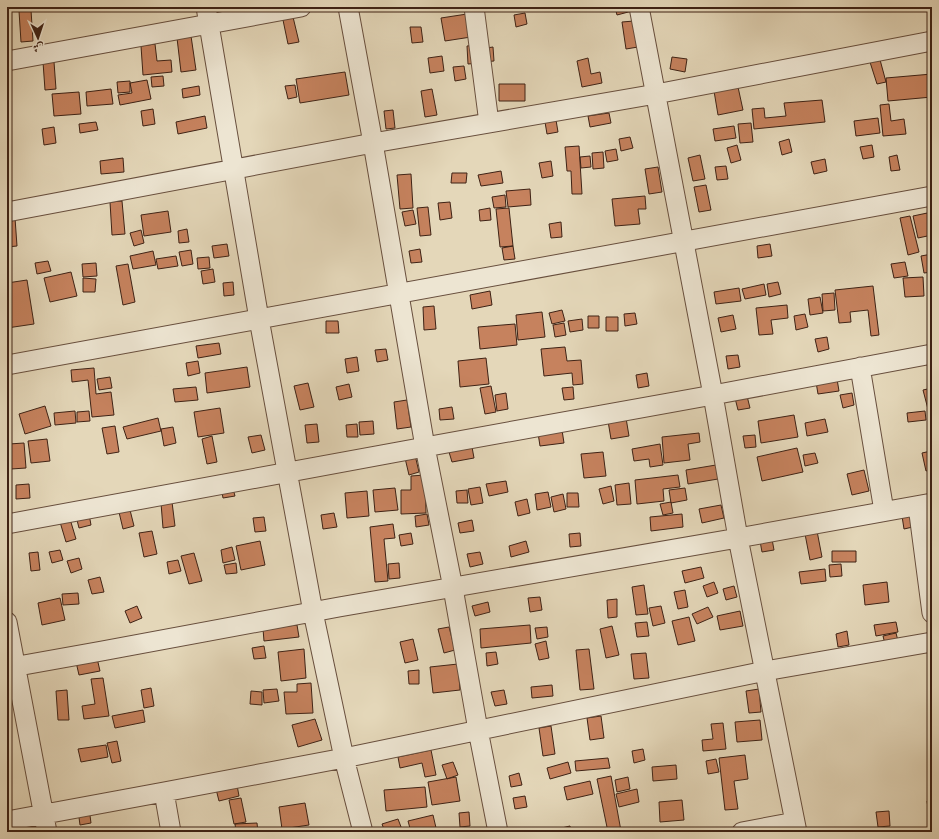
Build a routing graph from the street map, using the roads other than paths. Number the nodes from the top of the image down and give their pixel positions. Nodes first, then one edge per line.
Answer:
1 (301, 7) edge
2 (348, 7) edge
3 (474, 7) edge
4 (639, 7) edge
5 (208, 16) edge
6 (932, 41) edge
7 (7, 61) edge
8 (656, 94) junction
9 (489, 123) junction
10 (373, 143) junction
11 (233, 170) junction
12 (932, 196) edge
13 (7, 212) edge
14 (684, 242) junction
15 (398, 293) junction
16 (259, 319) junction
17 (932, 354) edge
18 (7, 365) edge
19 (860, 367) junction
20 (713, 395) junction
21 (426, 447) junction
22 (287, 473) junction
23 (925, 504) edge
24 (884, 511) junction
25 (7, 524) edge
26 (738, 538) junction
27 (453, 588) junction
28 (313, 612) junction
29 (932, 613) edge
30 (7, 622) edge
31 (932, 642) edge
32 (11, 667) edge
33 (765, 671) junction
34 (478, 730) junction
35 (344, 758) junction
36 (164, 792) junction
37 (7, 821) edge
38 (45, 823) edge
39 (796, 827) edge
40 (171, 832) edge
41 (363, 832) edge
42 (498, 832) edge
43 (742, 832) edge

1 - 5 street
2 - 10 street
3 - 9 street
4 - 8 street
5 - 7 street
5 - 11 street
6 - 8 street
8 - 9 street
8 - 14 street
9 - 10 street
10 - 11 street
10 - 15 street
11 - 13 street
11 - 16 street
12 - 14 street
14 - 15 street
14 - 20 street
15 - 16 street
15 - 21 street
16 - 18 street
16 - 22 street
17 - 19 street
19 - 20 street
19 - 24 street
20 - 21 street
20 - 26 street
21 - 22 street
21 - 27 street
22 - 25 street
22 - 28 street
23 - 24 street
23 - 29 street
24 - 26 street
26 - 27 street
26 - 33 street
27 - 28 street
27 - 34 street
28 - 32 street
28 - 35 street
30 - 32 street
31 - 33 street
32 - 38 street
33 - 34 street
33 - 39 street
34 - 35 street
34 - 42 street
35 - 36 street
35 - 41 street
36 - 38 street
36 - 40 street
37 - 38 street
39 - 43 street

